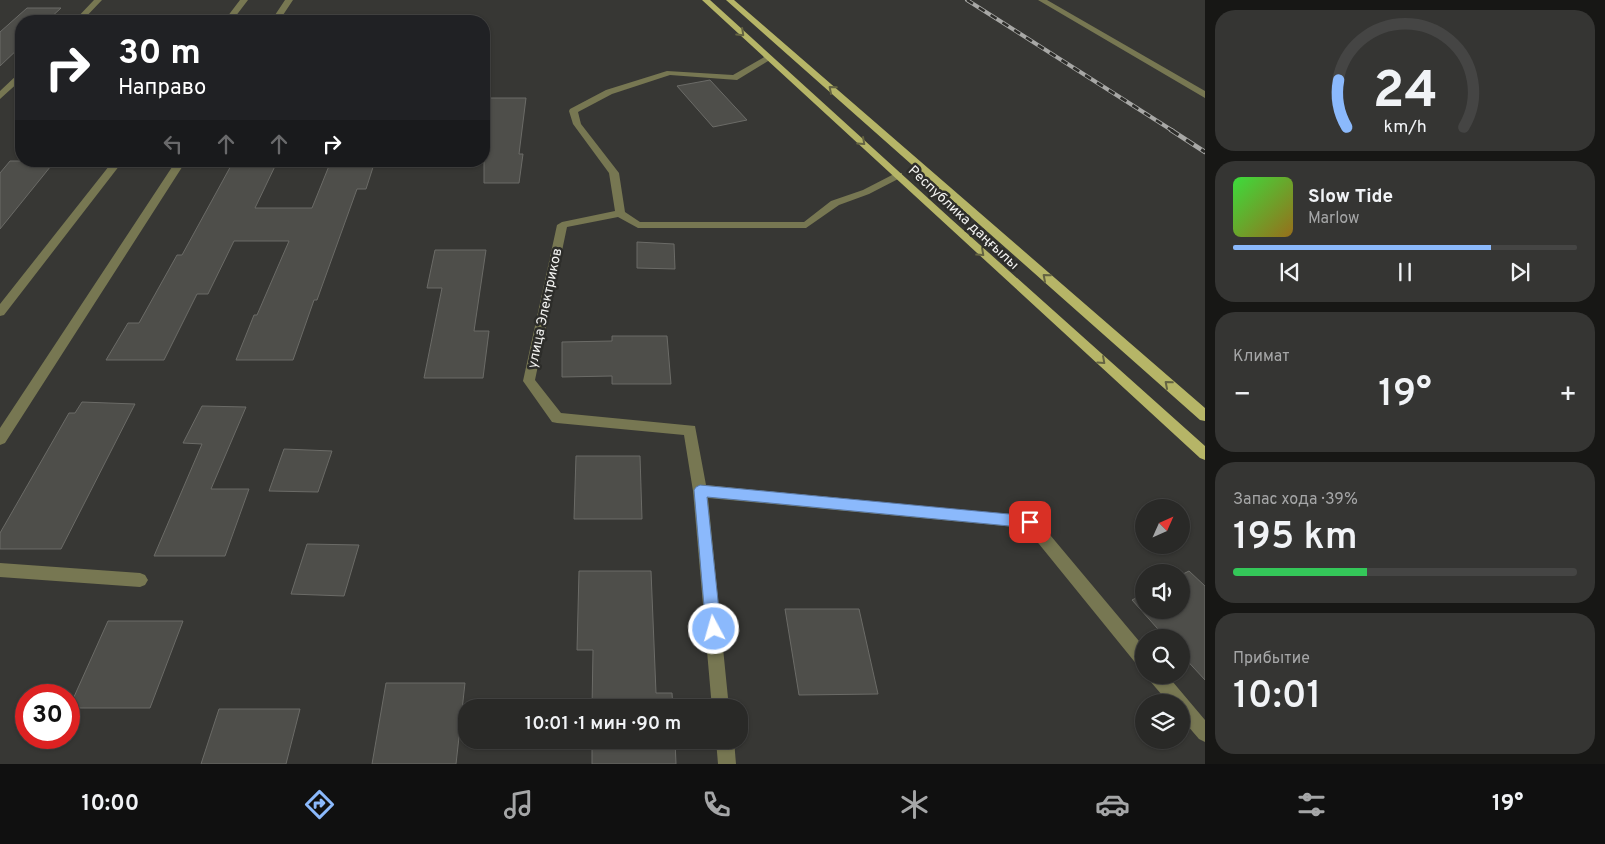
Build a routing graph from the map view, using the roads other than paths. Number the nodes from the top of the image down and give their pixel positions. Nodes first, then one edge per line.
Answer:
1 (98, 0) edge
2 (244, 0) edge
3 (289, 0) edge
4 (706, 0) edge
5 (730, 0) edge
6 (1042, 0) edge
7 (84, 15) edge
8 (233, 15) edge
9 (279, 15) edge
10 (769, 58) junction
11 (15, 82) edge
12 (1205, 95) edge
13 (0, 96) edge
14 (113, 167) edge
15 (177, 167) edge
16 (898, 175) junction
17 (620, 213) junction
18 (0, 312) edge
19 (1205, 416) edge
20 (0, 438) edge
21 (1205, 454) edge
22 (700, 490) junction
23 (0, 570) edge
24 (140, 580) dead end
25 (1135, 649) edge
26 (1163, 684) edge
27 (1172, 694) edge
28 (720, 699) edge
29 (1190, 716) edge
30 (1205, 734) edge
31 (726, 749) edge
32 (727, 764) edge

1 - 7 street
2 - 8 street
3 - 9 street
4 -> 10 main road, Республика даңғылы
19 -> 5 main road, Республика даңғылы
6 - 12 street
10 -> 16 main road, Республика даңғылы
10 - 17 street
11 - 13 street
14 - 18 street
15 - 20 street
16 - 17 street
16 -> 21 main road, Республика даңғылы
17 - 22 street, улица Электриков
22 - 25 street
22 - 28 street, улица Электриков
23 - 24 street
26 - 27 street
29 - 30 street
31 - 32 street

